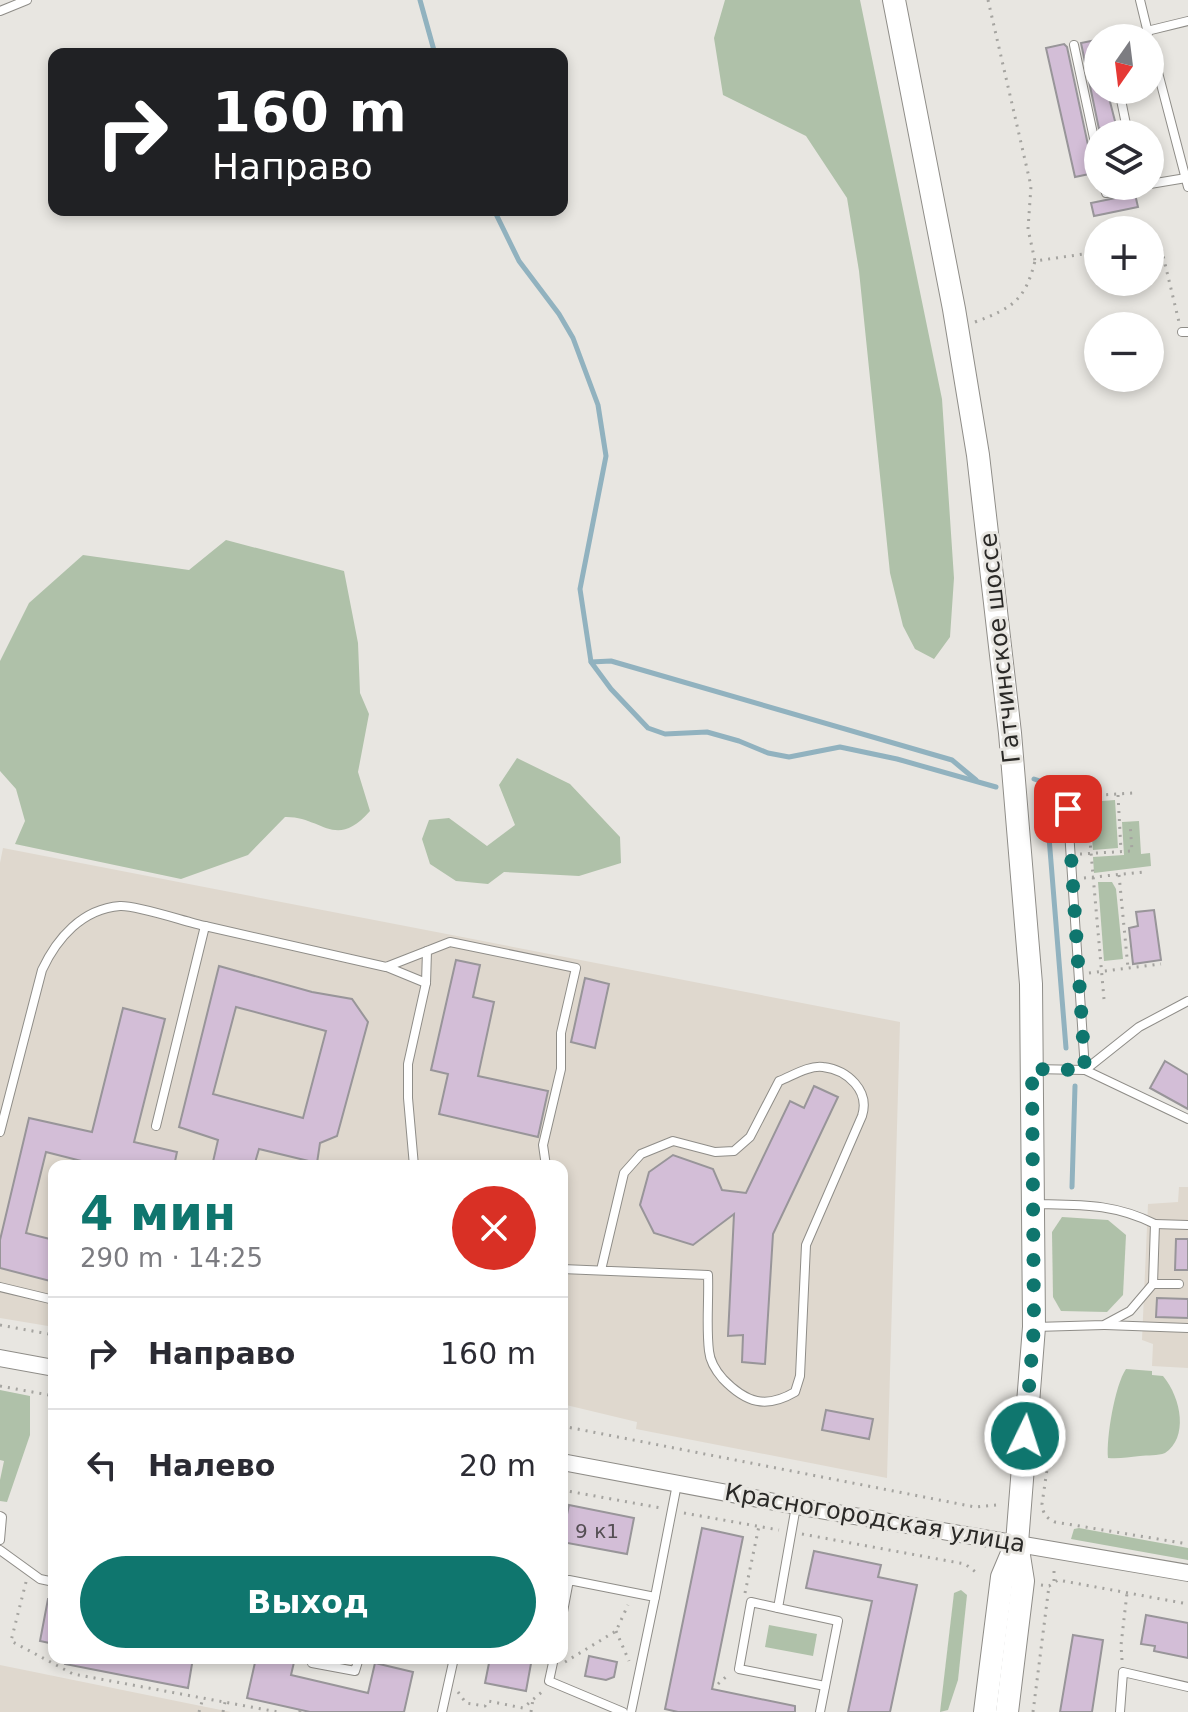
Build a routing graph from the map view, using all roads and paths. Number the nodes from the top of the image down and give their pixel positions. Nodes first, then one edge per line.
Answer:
1 (27, 0) edge
2 (894, 0) edge
3 (988, 0) edge
4 (1140, 0) edge
5 (0, 11) edge
6 (1188, 21) edge
7 (1146, 24) edge
8 (1164, 31) edge
9 (1074, 45) dead end
10 (1164, 94) edge
11 (1090, 120) edge
12 (1187, 182) edge
13 (1164, 183) edge
14 (1084, 254) edge
15 (1164, 257) edge
16 (1035, 261) junction
17 (957, 329) junction
18 (1185, 332) edge
19 (1066, 786) dead end
20 (1134, 793) dead end
21 (1118, 794) junction
22 (1130, 823) dead end
23 (1121, 851) junction
24 (1090, 854) junction
25 (1072, 855) junction
26 (1144, 872) dead end
27 (1119, 875) junction
28 (1094, 877) junction
29 (1073, 879) junction
30 (205, 926) junction
31 (427, 951) junction
32 (1161, 964) dead end
33 (386, 967) junction
34 (1128, 968) junction
35 (1101, 972) junction
36 (1080, 974) junction
37 (426, 983) junction
38 (1104, 999) dead end
39 (1188, 1001) edge
40 (1032, 1069) junction
41 (1085, 1070) junction
42 (1188, 1119) edge
43 (156, 1126) dead end
44 (0, 1132) edge
45 (413, 1160) edge
46 (545, 1160) edge
47 (1033, 1204) junction
48 (1155, 1224) junction
49 (1188, 1225) edge
50 (568, 1269) edge
51 (601, 1270) junction
52 (1153, 1284) junction
53 (1179, 1284) dead end
54 (0, 1287) edge
55 (48, 1299) edge
56 (0, 1325) edge
57 (1104, 1325) junction
58 (1034, 1327) junction
59 (1188, 1328) edge
60 (48, 1334) edge
61 (0, 1358) edge
62 (48, 1367) edge
63 (0, 1386) edge
64 (48, 1395) edge
65 (568, 1427) edge
66 (1051, 1442) dead end
67 (568, 1463) edge
68 (677, 1483) junction
69 (568, 1491) edge
70 (996, 1505) dead end
71 (796, 1506) junction
72 (672, 1510) junction
73 (0, 1516) edge
74 (791, 1532) junction
75 (0, 1540) edge
76 (1017, 1543) junction
77 (1188, 1544) edge
78 (0, 1550) edge
79 (1054, 1565) dead end
80 (977, 1573) dead end
81 (1188, 1573) edge
82 (27, 1580) dead end
83 (48, 1581) edge
84 (1054, 1583) junction
85 (1037, 1584) dead end
86 (568, 1585) edge
87 (1049, 1586) junction
88 (1127, 1593) junction
89 (655, 1597) junction
90 (1188, 1604) edge
91 (778, 1608) junction
92 (616, 1631) junction
93 (568, 1660) edge
94 (48, 1661) edge
95 (54, 1664) edge
96 (317, 1664) edge
97 (357, 1664) edge
98 (453, 1664) edge
99 (553, 1664) edge
100 (641, 1664) junction
101 (1123, 1672) junction
102 (549, 1681) junction
103 (448, 1684) junction
104 (825, 1686) junction
105 (1188, 1687) edge
106 (203, 1698) junction
107 (533, 1699) junction
108 (225, 1702) junction
109 (982, 1707) edge
110 (199, 1712) edge
111 (223, 1712) edge
112 (278, 1712) edge
113 (442, 1712) edge
114 (531, 1712) edge
115 (623, 1712) edge
116 (631, 1712) edge
117 (820, 1712) edge
118 (1007, 1712) edge
119 (1033, 1712) edge
120 (1120, 1712) edge

1 - 5 lane
2 - 17 main road, Гатчинское шоссе
3 - 16 path
4 - 7 lane
6 - 8 lane
9 - 11 lane
10 - 12 lane
12 - 13 lane
14 - 16 path
15 - 18 path
16 - 17 path
17 - 40 main road, Гатчинское шоссе
19 - 25 lane
20 - 21 path
21 - 23 path
21 - 24 path
22 - 23 path
23 - 24 path
24 - 25 path
24 - 28 path
25 - 29 lane
26 - 27 path
27 - 28 path
27 - 34 path
28 - 29 path
28 - 35 path
29 - 36 lane
30 - 33 lane
30 - 43 lane
30 - 44 lane
31 - 33 lane
31 - 37 lane
31 - 46 lane
32 - 34 path
33 - 37 lane
34 - 35 path
35 - 36 path
35 - 38 path
36 - 41 lane
37 - 45 lane
39 - 41 lane
40 - 41 lane
40 - 47 main road, Гатчинское шоссе
41 - 42 lane
47 - 48 lane
47 - 58 main road, Гатчинское шоссе
48 - 49 lane
48 - 52 lane
50 - 51 lane
51 - 51 lane
52 - 53 lane
52 - 57 lane
54 - 55 lane
56 - 60 path
57 - 58 lane
57 - 59 lane
58 - 76 main road, Гатчинское шоссе
61 - 62 street
63 - 64 path
65 - 70 path
66 - 77 path
67 - 68 street, Красногородская улица
68 - 71 street, Красногородская улица
68 - 72 lane
69 - 72 path
71 - 74 lane
71 - 76 street, Красногородская улица
72 - 74 path
72 - 89 lane
73 - 75 lane
74 - 80 path
74 - 91 lane
76 - 81 street, Красногородская улица
76 - 109 main road, Гатчинское шоссе
76 - 118 main road, Гатчинское шоссе
78 - 83 lane
79 - 84 path
82 - 94 path
84 - 87 path
84 - 88 path
85 - 87 path
86 - 89 lane
87 - 119 path
88 - 90 path
88 - 101 path
89 - 92 path
89 - 100 lane
91 - 104 lane
91 - 104 lane
92 - 93 path
92 - 100 path
95 - 106 path
96 - 97 lane
98 - 103 lane
99 - 102 lane
100 - 116 lane
101 - 105 lane
101 - 120 lane
102 - 107 path
102 - 115 lane
103 - 107 path
103 - 113 lane
104 - 117 lane
106 - 108 path
106 - 110 path
107 - 114 path
108 - 111 path
108 - 112 path

